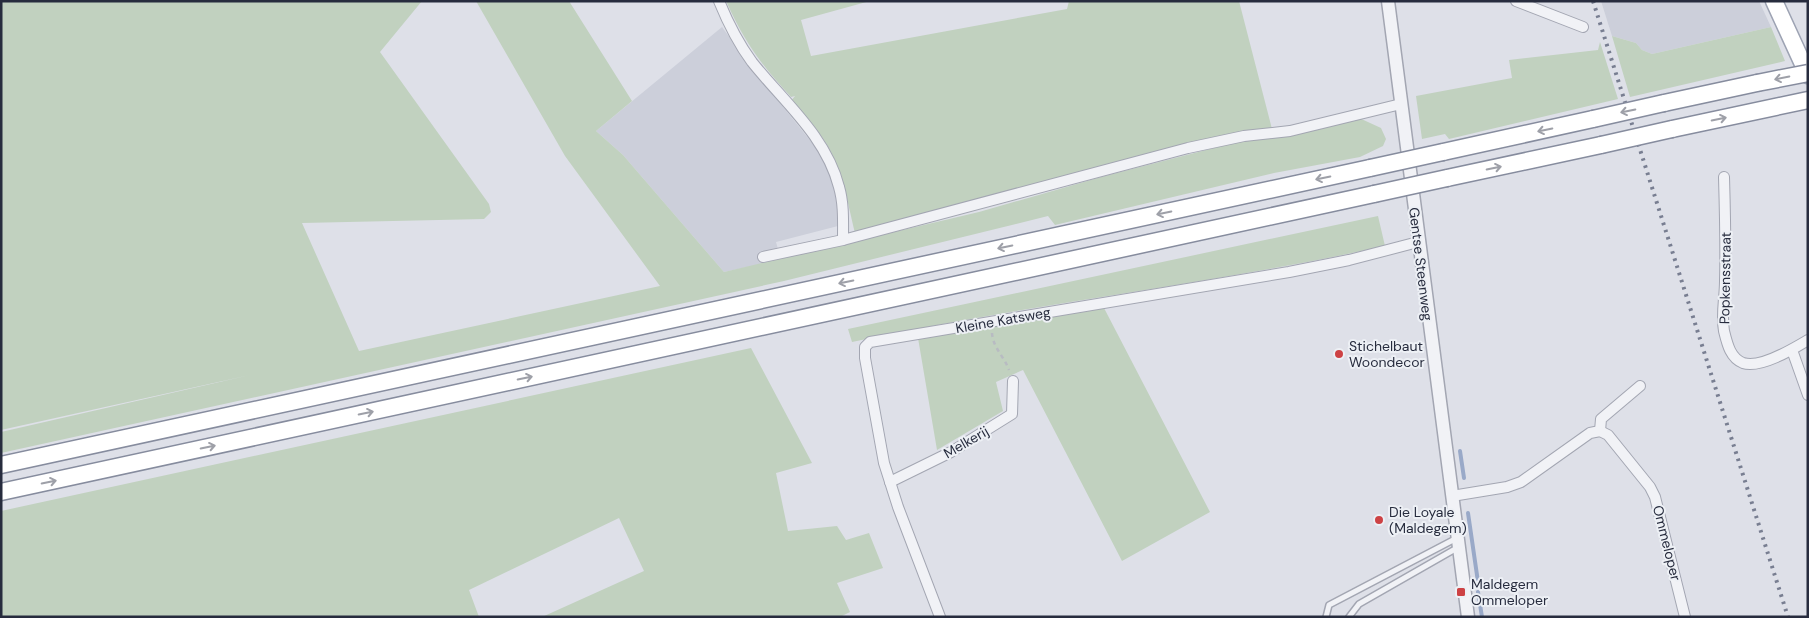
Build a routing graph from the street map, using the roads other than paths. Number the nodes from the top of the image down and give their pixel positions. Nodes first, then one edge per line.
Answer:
1 (719, 1) edge
2 (1388, 1) edge
3 (1516, 1) edge
4 (1774, 1) edge
5 (1583, 27) dead end
6 (1808, 74) edge
7 (1808, 100) edge
8 (1401, 104) junction
9 (1724, 177) dead end
10 (843, 240) junction
11 (1418, 242) junction
12 (763, 257) dead end
13 (1808, 340) edge
14 (1792, 350) junction
15 (1013, 381) road end
16 (1640, 386) dead end
17 (1808, 395) edge
18 (1600, 431) junction
19 (1, 465) edge
20 (890, 482) junction
21 (1, 492) edge
22 (1452, 496) junction
23 (1458, 543) junction
24 (940, 617) edge
25 (1326, 617) edge
26 (1349, 617) edge
27 (1468, 617) edge
28 (1685, 617) edge

1 - 10 street
2 - 8 street, Gentse Steenweg
3 - 5 street
4 - 6 main road
6 -> 19 main road, bridge
21 -> 7 main road, bridge
8 - 10 street
8 - 11 street, Gentse Steenweg
9 - 14 street, Popkensstraat
10 - 12 street
11 - 20 street, Kleine Katsweg
11 - 22 street, Gentse Steenweg
13 - 14 street, Popkensstraat
14 - 17 street
15 - 20 street, Melkerij
16 - 18 street
18 - 22 street
18 - 28 street, Ommeloper
20 - 24 street, Kleine Katsweg
22 - 23 street, Gentse Steenweg
23 - 25 lane
23 - 26 lane
23 - 27 street, Gentse Steenweg

